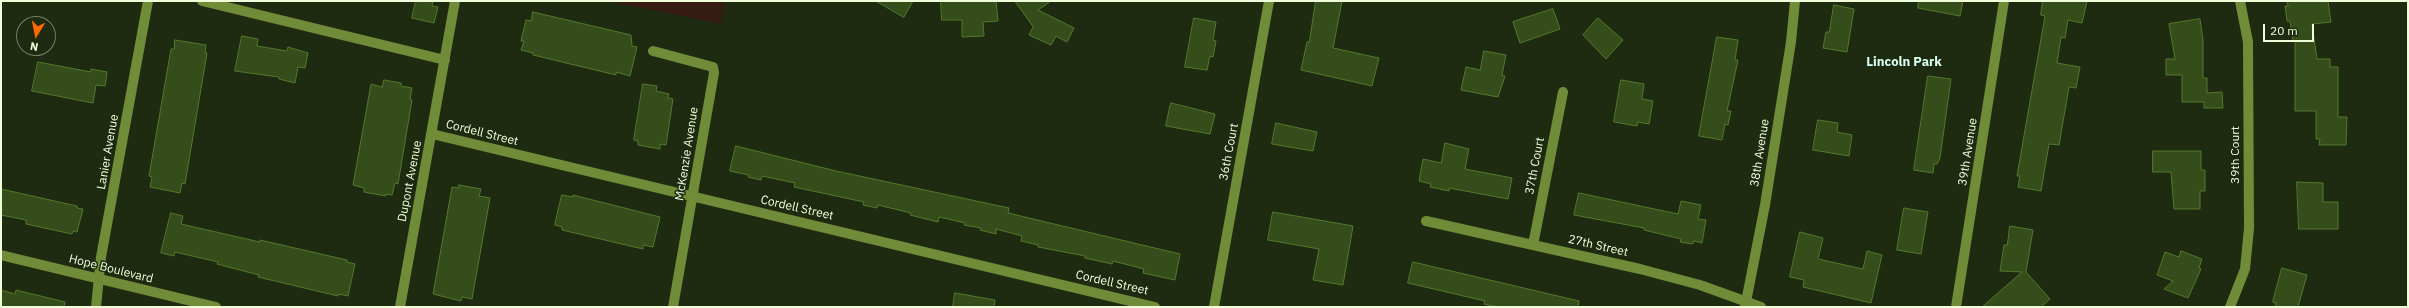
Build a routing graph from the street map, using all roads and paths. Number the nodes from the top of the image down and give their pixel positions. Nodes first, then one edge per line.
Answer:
1 (148, 1) edge
2 (202, 1) edge
3 (455, 1) edge
4 (1269, 1) edge
5 (1795, 1) edge
6 (2004, 1) edge
7 (2240, 1) edge
8 (653, 51) dead end
9 (445, 60) junction
10 (1563, 92) dead end
11 (432, 134) junction
12 (693, 197) junction
13 (1426, 221) dead end
14 (1533, 245) junction
15 (1, 255) edge
16 (98, 279) junction
17 (1746, 304) edge
18 (96, 307) edge
19 (216, 307) edge
20 (400, 307) edge
21 (673, 307) edge
22 (1155, 307) edge
23 (1214, 307) edge
24 (1761, 307) edge
25 (1956, 307) edge
26 (2230, 307) edge

1 - 16 street, Lanier Avenue
2 - 9 street
3 - 9 street, Dupont Avenue
4 - 23 street, 36th Court
5 - 17 street, 38th Avenue
6 - 25 street, 39th Avenue
7 - 26 street, 39th Court
8 - 12 street, McKenzie Avenue
9 - 11 street, Dupont Avenue
10 - 14 street, 37th Court
11 - 12 street, Cordell Street
11 - 20 street, Dupont Avenue
12 - 21 street, McKenzie Avenue
12 - 22 street, Cordell Street
13 - 14 street, 27th Street
14 - 17 street, 27th Street
15 - 16 street, Hope Boulevard
16 - 18 street, Lanier Avenue
16 - 19 street, Hope Boulevard
17 - 24 street, 27th Street

